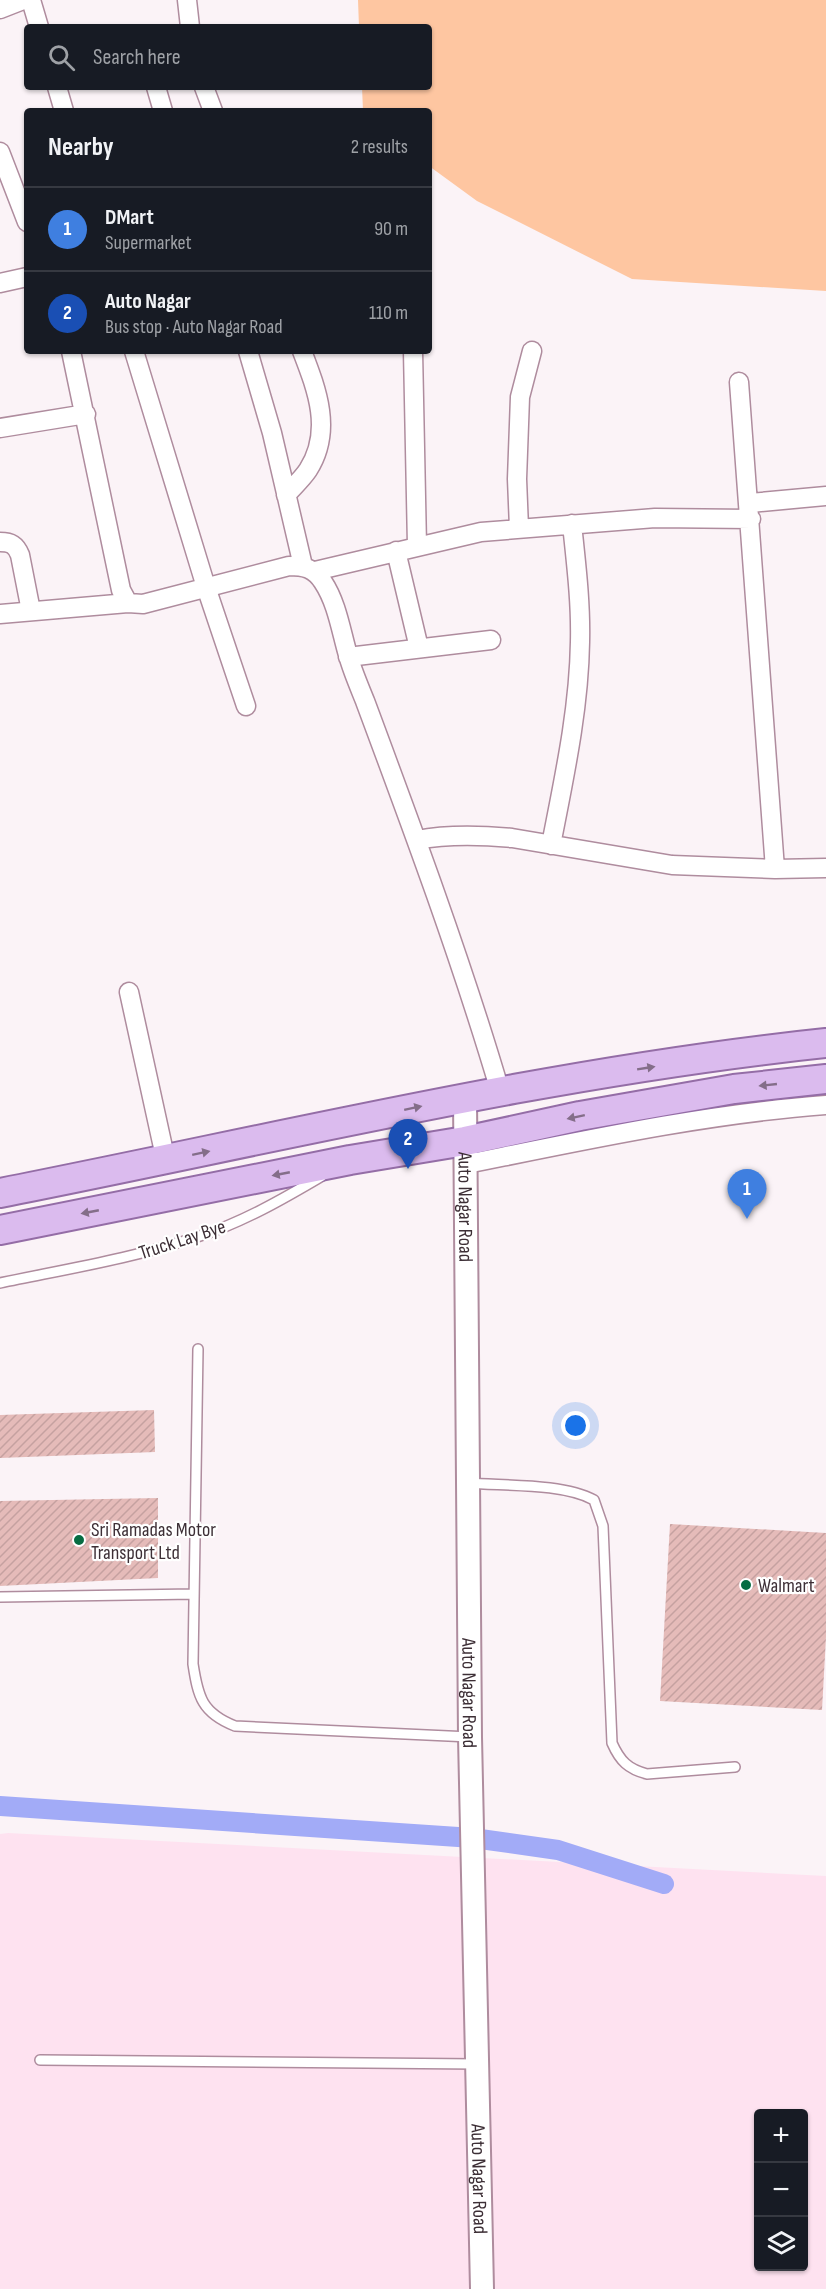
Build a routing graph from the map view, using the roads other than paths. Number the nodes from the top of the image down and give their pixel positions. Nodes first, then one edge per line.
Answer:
1 (23, 0) edge
2 (31, 0) edge
3 (187, 0) edge
4 (0, 9) edge
5 (38, 24) edge
6 (190, 24) edge
7 (58, 90) edge
8 (157, 90) edge
9 (205, 90) edge
10 (63, 108) edge
11 (162, 108) edge
12 (212, 108) edge
13 (0, 152) edge
14 (5, 179) edge
15 (24, 216) edge
16 (24, 278) edge
17 (0, 283) edge
18 (532, 351) dead end
19 (72, 354) edge
20 (135, 354) edge
21 (250, 354) edge
22 (303, 354) edge
23 (413, 354) edge
24 (739, 382) dead end
25 (86, 414) junction
26 (0, 428) edge
27 (286, 495) junction
28 (826, 496) edge
29 (750, 511) junction
30 (572, 524) junction
31 (519, 528) junction
32 (0, 542) edge
33 (417, 546) junction
34 (396, 551) junction
35 (309, 569) junction
36 (207, 588) junction
37 (128, 603) junction
38 (31, 611) junction
39 (0, 614) edge
40 (491, 640) dead end
41 (418, 648) junction
42 (348, 657) junction
43 (246, 706) dead end
44 (417, 840) junction
45 (551, 845) junction
46 (826, 868) edge
47 (775, 869) junction
48 (129, 992) dead end
49 (826, 1043) edge
50 (826, 1079) edge
51 (500, 1091) junction
52 (465, 1097) junction
53 (826, 1105) edge
54 (466, 1152) junction
55 (350, 1160) junction
56 (166, 1161) junction
57 (0, 1193) edge
58 (0, 1230) edge
59 (0, 1283) edge
60 (198, 1348) dead end
61 (468, 1483) junction
62 (194, 1594) junction
63 (0, 1597) edge
64 (470, 1737) junction
65 (735, 1767) dead end
66 (40, 2060) dead end
67 (478, 2064) junction
68 (482, 2289) edge

1 - 4 street
2 - 5 street
3 - 6 street
7 - 10 street
8 - 11 street
9 - 12 street
13 - 14 street
14 - 15 street
16 - 17 street
18 - 31 street
19 - 25 street
20 - 36 street
21 - 27 street
22 - 27 street
23 - 33 street
24 - 29 street
25 - 26 street
25 - 37 street
27 - 35 street
28 - 29 street
29 - 30 street
29 - 47 street
30 - 31 street
30 - 45 street
31 - 33 street
32 - 38 street
33 - 34 street
34 - 35 street
34 - 41 street
35 - 36 street
35 - 42 street
36 - 37 street
36 - 43 street
37 - 38 street
38 - 39 street
40 - 41 street
41 - 42 street
42 - 44 street
44 - 45 street
44 - 51 street
45 - 47 street
46 - 47 street
48 - 56 street
51 -> 49 main road
50 -> 54 main road
51 - 52 main road
52 - 54 street, Auto Nagar Road
56 -> 52 main road
53 - 54 street
54 - 55 main road
54 - 61 street, Auto Nagar Road
55 -> 58 main road
55 - 59 lane, Truck Lay Bye
56 - 57 main road
60 - 62 lane
61 - 64 street, Auto Nagar Road
61 - 65 lane
62 - 63 lane
62 - 64 lane
64 - 67 street, Auto Nagar Road
66 - 67 lane
67 - 68 street, Auto Nagar Road

